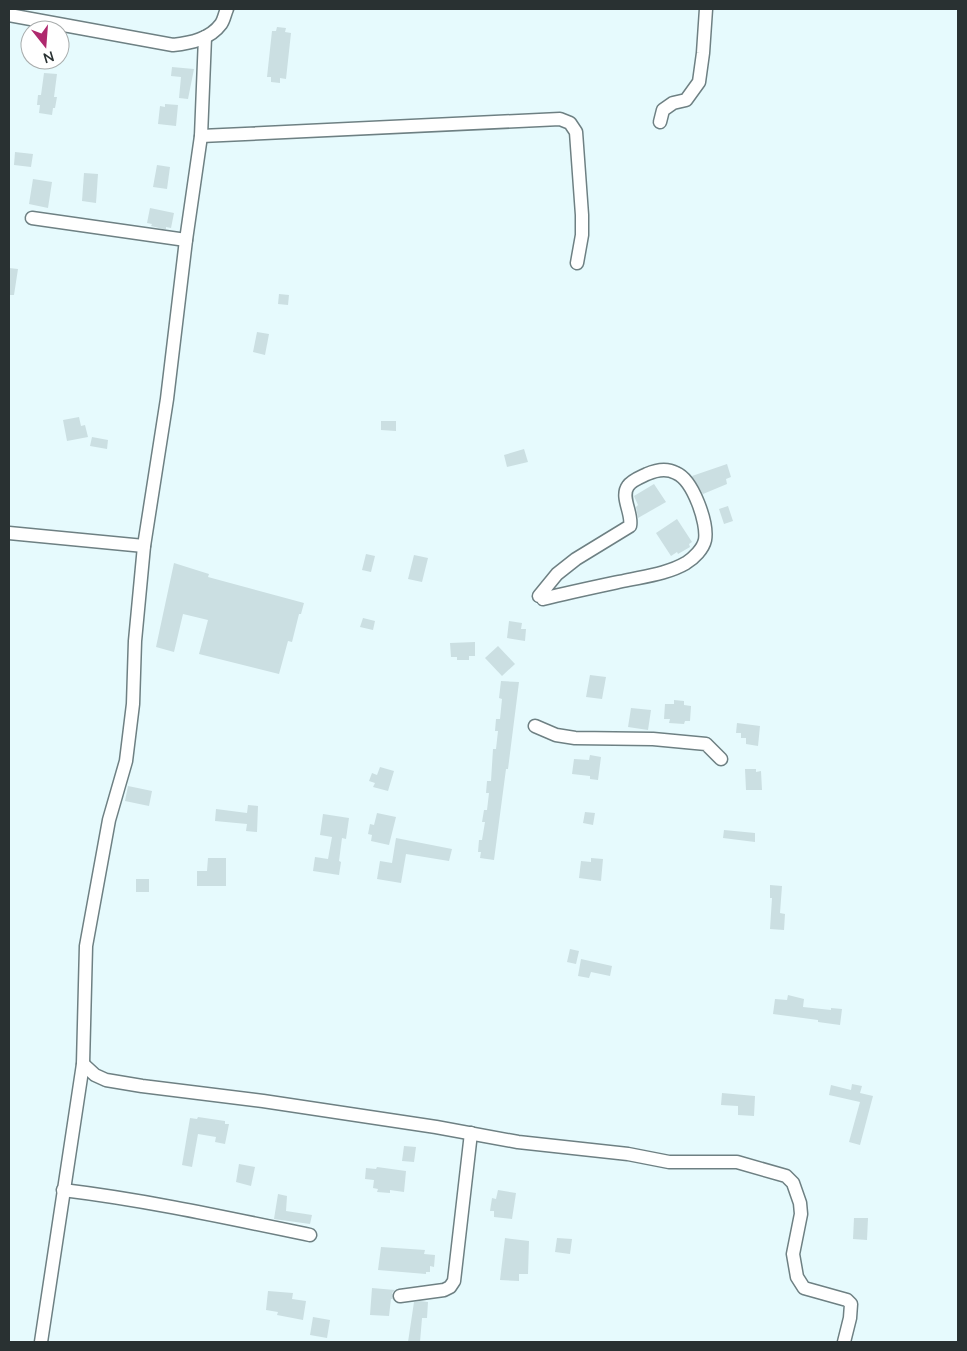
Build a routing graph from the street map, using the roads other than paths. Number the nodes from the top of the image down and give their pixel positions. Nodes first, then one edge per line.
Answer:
1 (227, 9) edge
2 (706, 9) edge
3 (9, 15) edge
4 (205, 37) junction
5 (660, 122) dead end
6 (201, 136) junction
7 (32, 218) dead end
8 (186, 240) junction
9 (577, 263) dead end
10 (9, 533) edge
11 (144, 546) junction
12 (541, 597) joint
13 (535, 726) dead end
14 (721, 759) dead end
15 (83, 1064) junction
16 (471, 1133) junction
17 (63, 1190) junction
18 (310, 1235) dead end
19 (400, 1296) dead end
20 (41, 1342) edge
21 (844, 1342) edge

1 - 4 street
2 - 5 street
3 - 4 street
4 - 6 street
6 - 8 street
6 - 9 street
7 - 8 street
8 - 11 street
10 - 11 street
11 - 15 street
12 - 12 street
13 - 14 street
15 - 16 street
15 - 17 street
16 - 19 street
16 - 21 street
17 - 18 street
17 - 20 street

